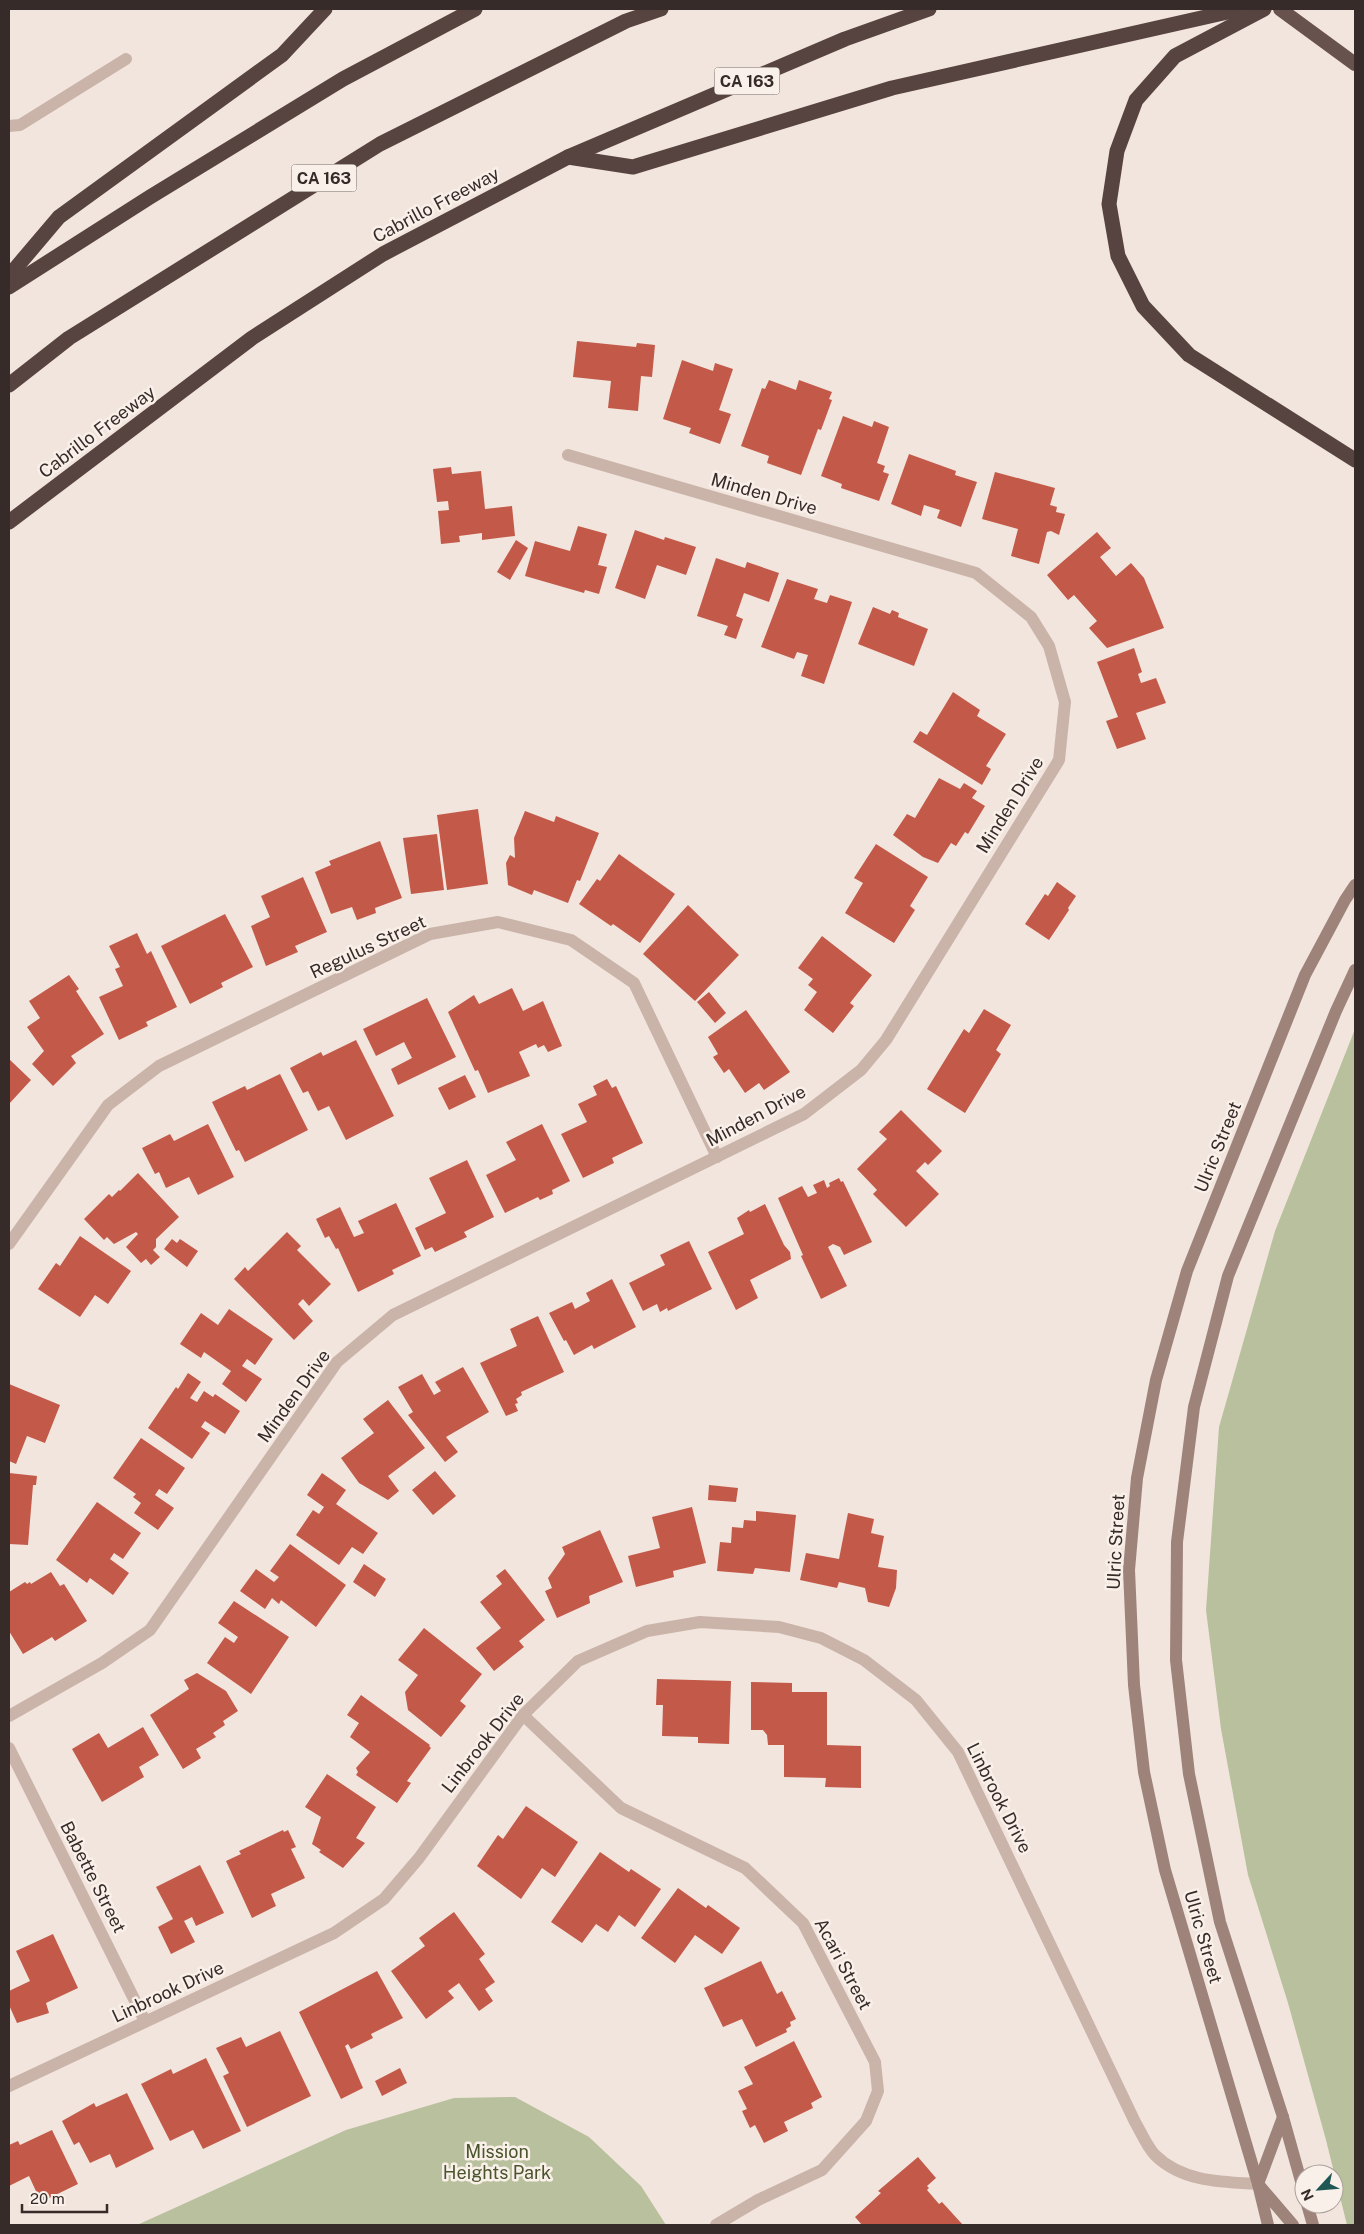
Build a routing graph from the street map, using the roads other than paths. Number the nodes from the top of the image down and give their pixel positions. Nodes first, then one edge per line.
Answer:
1 (325, 9) edge
2 (475, 9) edge
3 (661, 9) edge
4 (929, 9) edge
5 (1241, 9) edge
6 (1264, 9) edge
7 (1280, 9) edge
8 (126, 59) dead end
9 (1355, 64) edge
10 (9, 126) edge
11 (568, 157) junction
12 (9, 276) edge
13 (9, 287) edge
14 (9, 385) edge
15 (568, 455) dead end
16 (1355, 460) edge
17 (9, 522) edge
18 (1355, 885) edge
19 (1355, 970) edge
20 (717, 1157) junction
21 (9, 1244) edge
22 (523, 1715) junction
23 (9, 1716) edge
24 (9, 1748) edge
25 (145, 2021) junction
26 (9, 2086) edge
27 (1283, 2117) junction
28 (1296, 2164) edge
29 (1258, 2184) junction
30 (716, 2225) edge
31 (1268, 2225) edge
32 (1293, 2225) edge

1 - 12 highway
2 - 13 highway
3 - 14 highway, CA 163
4 - 11 highway, Cabrillo Freeway / CA 163
5 - 11 highway
6 - 16 highway
7 - 9 highway
8 - 10 street
11 - 17 highway, Cabrillo Freeway / CA 163
15 - 20 street, Minden Drive
18 - 29 main road, Ulric Street
19 - 27 main road, Ulric Street
20 - 21 street, Regulus Street
20 - 23 street, Minden Drive
22 - 25 street, Linbrook Drive
22 - 29 street, Linbrook Drive
22 - 30 street, Acari Street
24 - 25 street, Babette Street
25 - 26 street, Linbrook Drive
27 - 28 main road, Ulric Street
27 - 29 main road
29 - 31 main road, Ulric Street
29 - 32 main road

